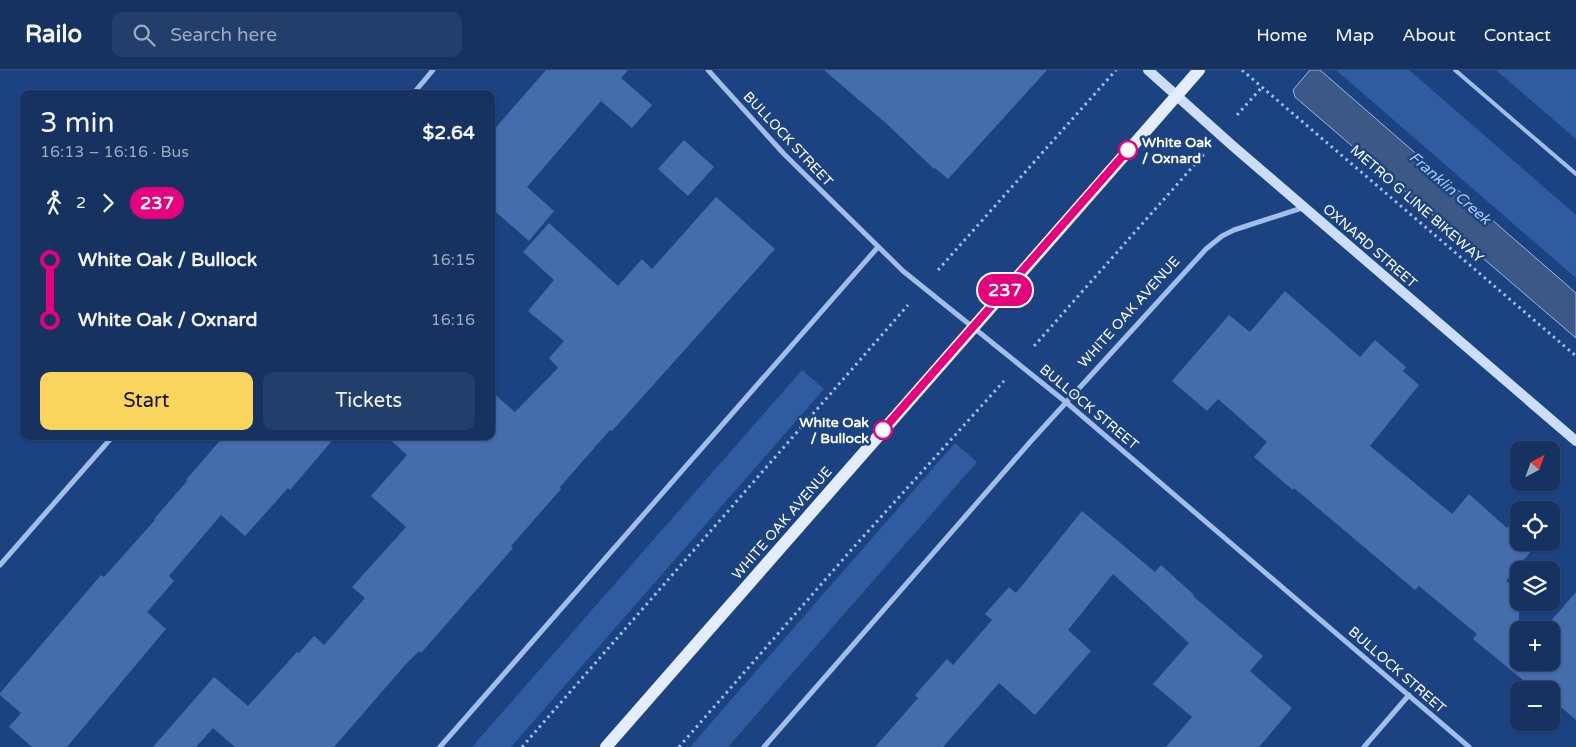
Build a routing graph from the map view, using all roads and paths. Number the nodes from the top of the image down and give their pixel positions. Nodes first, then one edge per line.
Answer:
1 (434, 70) edge
2 (708, 70) edge
3 (1116, 70) edge
4 (1148, 70) edge
5 (1199, 70) edge
6 (1242, 70) edge
7 (1455, 70) edge
8 (416, 90) edge
9 (1176, 95) junction
10 (1576, 174) edge
11 (1185, 175) dead end
12 (1305, 207) junction
13 (965, 239) dead end
14 (878, 246) junction
15 (1058, 319) dead end
16 (972, 327) junction
17 (886, 329) dead end
18 (1576, 356) edge
19 (1067, 402) junction
20 (976, 412) dead end
21 (109, 440) edge
22 (1576, 441) edge
23 (0, 565) edge
24 (1409, 695) junction
25 (440, 747) edge
26 (522, 747) edge
27 (606, 747) edge
28 (679, 747) edge
29 (764, 747) edge
30 (1364, 747) edge
31 (1469, 747) edge

1 - 8 street
2 - 14 street, BULLOCK STREET
3 - 13 path
4 - 9 main road, OXNARD STREET
5 - 9 main road, WHITE OAK AVENUE
6 - 18 path, METRO G LINE BIKEWAY
7 - 10 lane
9 - 12 main road, OXNARD STREET
9 - 16 main road, WHITE OAK AVENUE
11 - 15 path
12 - 19 street, WHITE OAK AVENUE
12 - 22 main road, OXNARD STREET
14 - 16 street, BULLOCK STREET
14 - 25 street
16 - 19 street, BULLOCK STREET
16 - 27 main road, WHITE OAK AVENUE
17 - 26 path
19 - 24 street, BULLOCK STREET
19 - 29 street, WHITE OAK AVENUE
20 - 28 path
21 - 23 street
24 - 30 street
24 - 31 street, BULLOCK STREET

